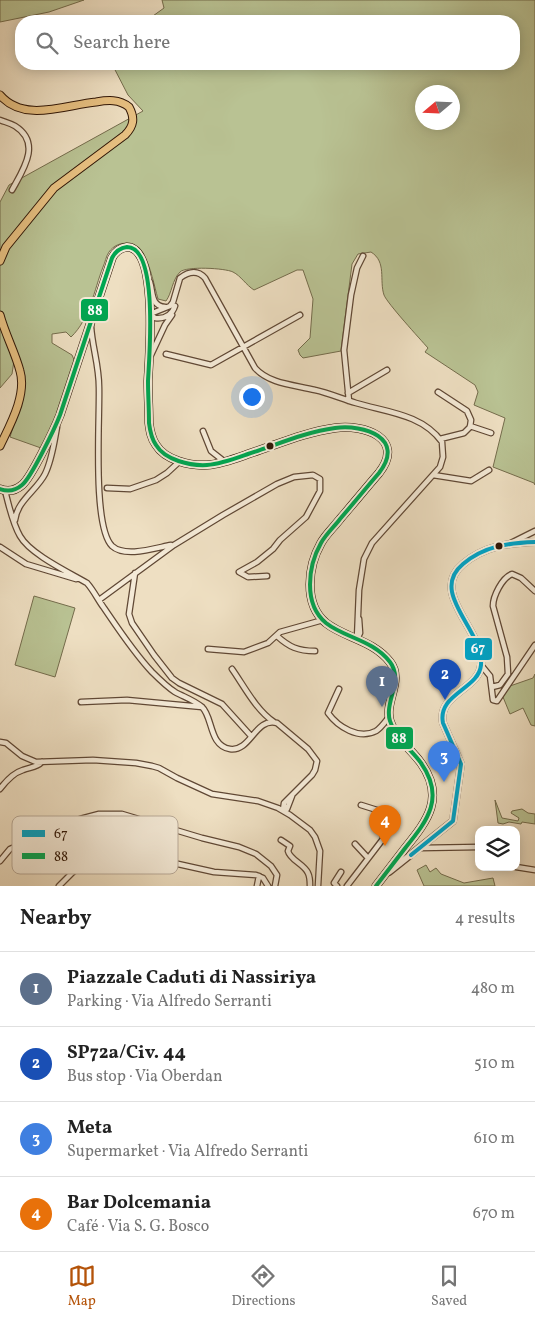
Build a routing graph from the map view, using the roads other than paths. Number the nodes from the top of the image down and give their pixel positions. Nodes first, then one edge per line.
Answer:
1 (0, 95) edge
2 (0, 120) edge
3 (12, 190) dead end
4 (363, 256) dead end
5 (0, 261) edge
6 (144, 266) junction
7 (191, 272) junction
8 (175, 306) junction
9 (166, 307) junction
10 (150, 314) junction
11 (0, 315) edge
12 (300, 315) dead end
13 (93, 317) junction
14 (242, 347) junction
15 (166, 354) dead end
16 (150, 361) junction
17 (387, 370) dead end
18 (438, 392) dead end
19 (348, 393) junction
20 (349, 401) junction
21 (60, 415) junction
22 (470, 426) junction
23 (203, 431) dead end
24 (491, 433) dead end
25 (440, 439) junction
26 (0, 446) edge
27 (180, 461) junction
28 (225, 462) junction
29 (490, 470) dead end
30 (433, 475) junction
31 (107, 488) dead end
32 (2, 490) edge
33 (15, 524) junction
34 (535, 530) edge
35 (535, 542) edge
36 (510, 543) junction
37 (174, 545) junction
38 (0, 547) edge
39 (143, 550) junction
40 (150, 562) junction
41 (135, 573) junction
42 (267, 576) dead end
43 (87, 583) junction
44 (535, 591) edge
45 (99, 600) junction
46 (323, 620) junction
47 (358, 624) junction
48 (344, 632) junction
49 (277, 636) junction
50 (357, 638) junction
51 (535, 645) edge
52 (372, 646) junction
53 (208, 649) dead end
54 (314, 651) dead end
55 (481, 664) junction
56 (232, 668) dead end
57 (492, 687) junction
58 (339, 689) dead end
59 (81, 702) dead end
60 (203, 707) junction
61 (390, 717) junction
62 (277, 723) junction
63 (251, 736) junction
64 (0, 742) edge
65 (42, 762) junction
66 (0, 789) edge
67 (288, 801) junction
68 (272, 805) junction
69 (361, 805) dead end
70 (283, 810) junction
71 (91, 816) edge
72 (129, 816) edge
73 (295, 818) junction
74 (178, 831) edge
75 (281, 840) dead end
76 (355, 844) dead end
77 (475, 847) edge
78 (12, 848) edge
79 (419, 848) junction
80 (368, 858) junction
81 (0, 860) edge
82 (178, 864) edge
83 (520, 868) edge
84 (535, 870) edge
85 (341, 872) dead end
86 (70, 874) edge
87 (385, 875) junction
88 (259, 876) junction
89 (59, 886) edge
90 (257, 886) edge
91 (268, 886) edge
92 (275, 886) edge
93 (310, 886) edge
94 (318, 886) edge
95 (337, 886) edge
96 (347, 886) edge
97 (376, 886) edge

1 - 5 main road
2 - 3 street
4 - 19 street
6 - 9 street
6 - 10 main road
6 - 13 main road
7 - 8 street
7 - 9 street
7 - 14 street
8 - 10 street
8 - 16 street
9 - 10 street
10 - 16 main road
11 - 26 main road
12 - 14 street
13 - 21 main road
13 - 39 street
14 - 15 street
14 - 20 street
16 - 27 main road
17 - 19 street
18 - 22 street
19 - 20 street
20 - 25 street
21 - 32 main road
21 - 33 street
22 - 24 street
22 - 25 street
23 - 28 street
25 - 30 street
27 - 28 main road
27 - 31 street
28 - 46 main road
29 - 30 street
30 - 47 street
32 - 33 street
33 - 43 street
34 - 36 street
35 - 36 street
36 - 55 street
37 - 39 street
37 - 40 street
37 - 42 street
38 - 43 street
39 - 40 street
40 - 41 street
41 - 45 street
41 - 63 street
43 - 45 street
44 - 57 street
45 - 60 street
46 - 48 main road
46 - 49 street
47 - 48 street
47 - 50 street
47 - 52 street
48 - 50 main road
49 - 53 street
49 - 54 street
50 - 52 main road
51 - 57 street
52 - 61 main road
55 - 57 street
55 - 79 street
56 - 62 street
58 - 61 street
59 - 60 street
60 - 63 street
61 - 87 main road
62 - 63 street
62 - 67 street
64 - 65 street
65 - 66 street
65 - 68 street
67 - 68 street
67 - 70 street
67 - 73 street
68 - 70 street
69 - 80 street
70 - 73 street
71 - 72 street
73 - 94 street
74 - 92 street
75 - 93 street
76 - 80 street
77 - 79 street
78 - 81 street
79 - 87 street
80 - 96 street
82 - 88 street
83 - 84 street
85 - 95 street
86 - 89 street
87 - 97 main road
88 - 90 street
88 - 91 street

